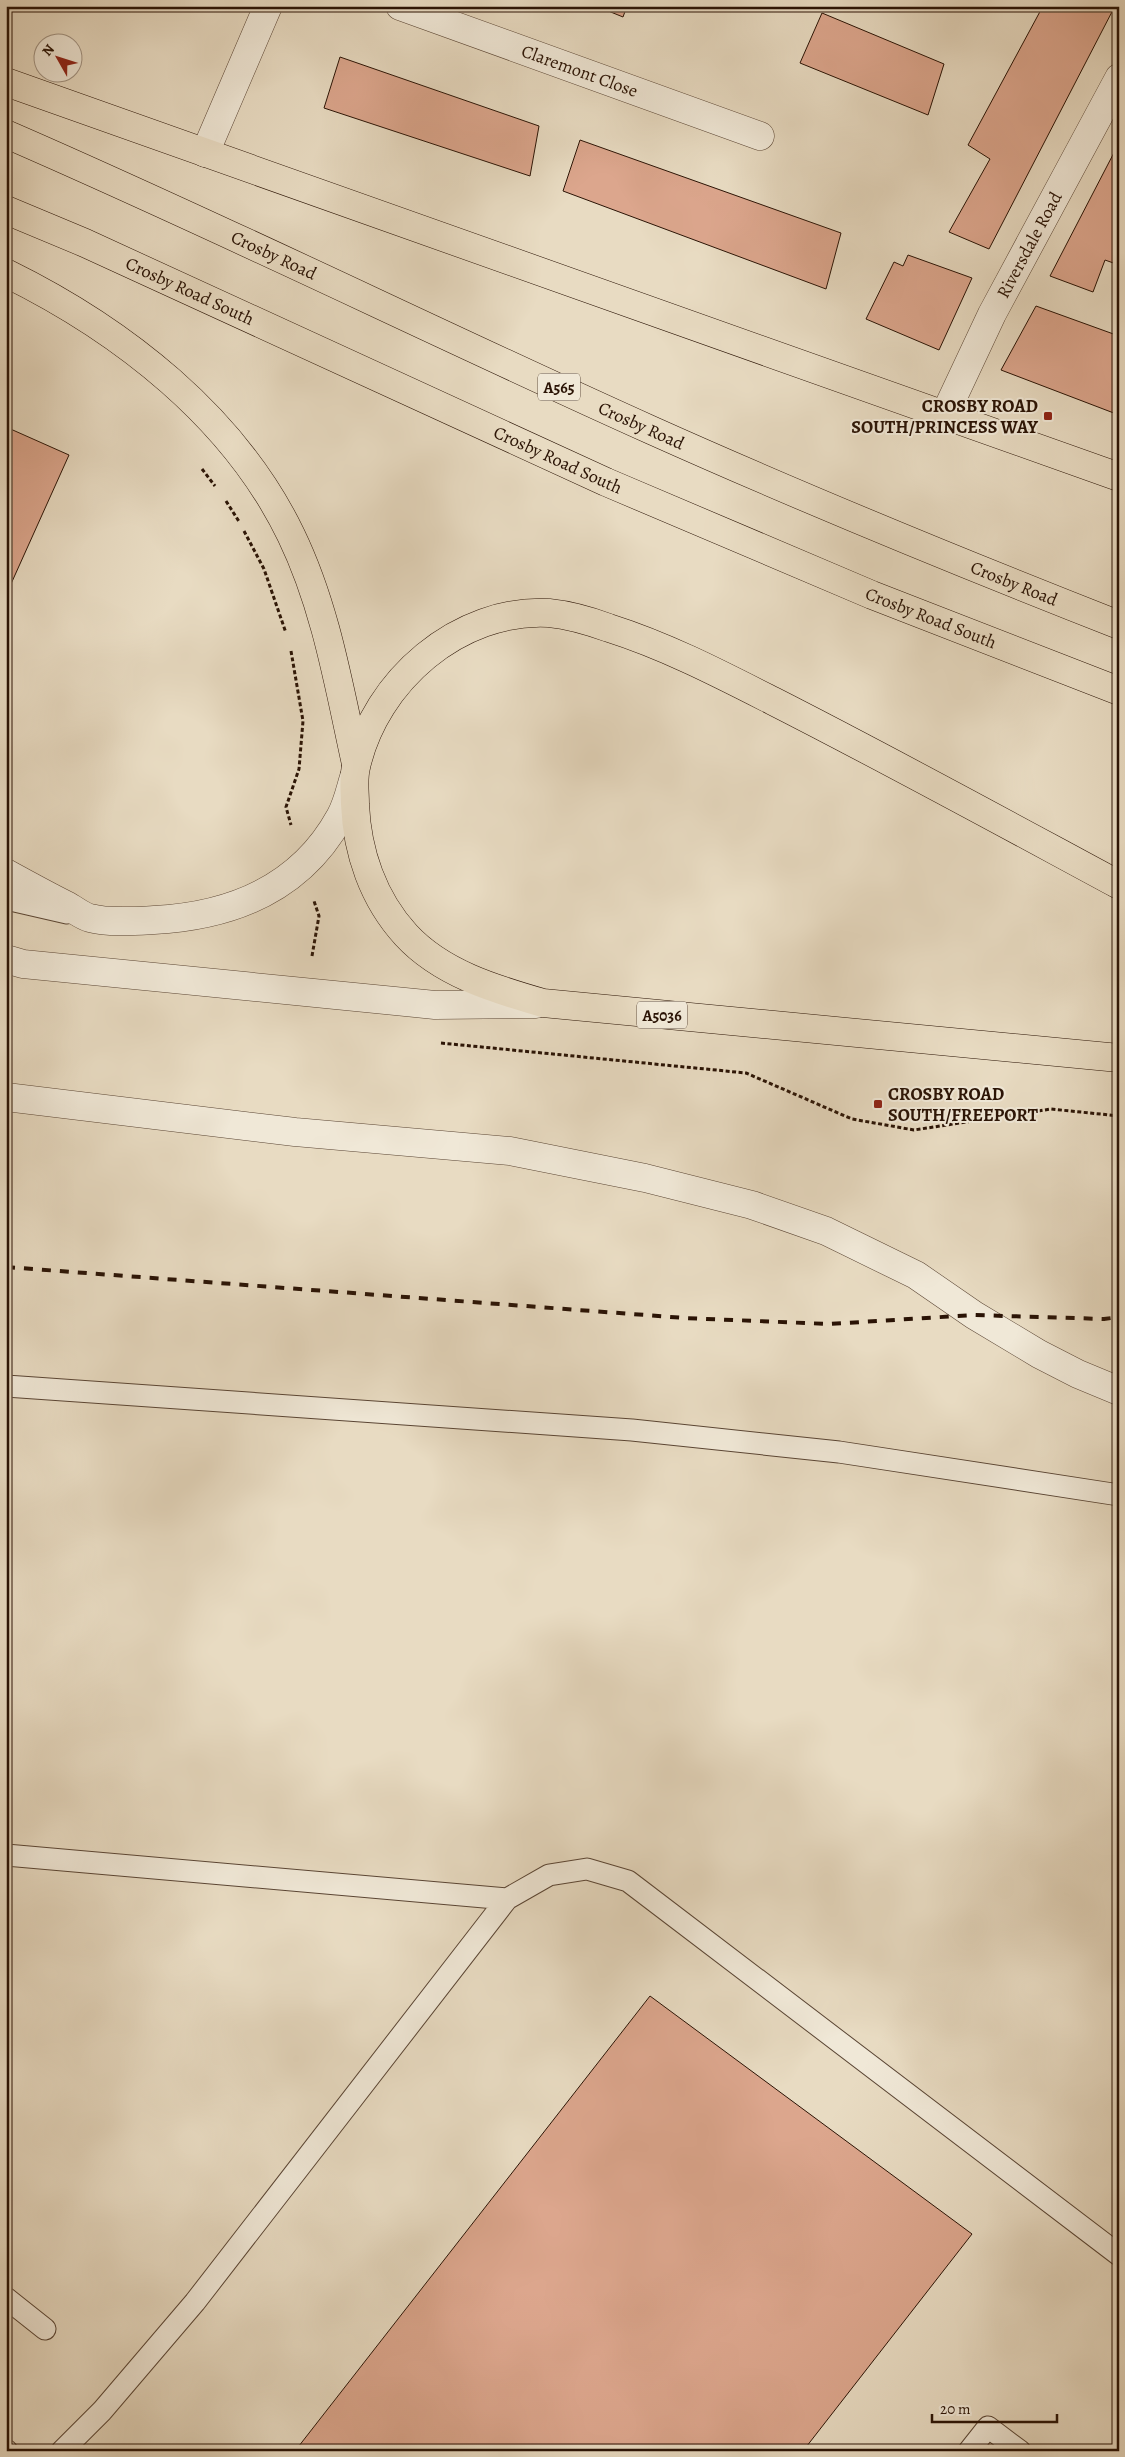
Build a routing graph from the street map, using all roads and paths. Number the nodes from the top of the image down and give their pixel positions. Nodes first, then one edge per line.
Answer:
1 (268, 6) edge
2 (400, 6) edge
3 (1119, 78) edge
4 (6, 82) edge
5 (6, 134) edge
6 (760, 136) dead end
7 (204, 153) junction
8 (6, 210) edge
9 (6, 272) edge
10 (944, 414) junction
11 (200, 467) dead end
12 (1119, 477) edge
13 (216, 488) dead end
14 (222, 494) dead end
15 (1119, 625) edge
16 (287, 636) dead end
17 (290, 644) dead end
18 (1119, 691) edge
19 (355, 771) junction
20 (286, 807) dead end
21 (6, 873) edge
22 (1119, 885) edge
23 (6, 899) edge
24 (319, 916) dead end
25 (90, 918) junction
26 (6, 959) edge
27 (311, 962) dead end
28 (543, 1004) junction
29 (431, 1042) dead end
30 (1119, 1058) edge
31 (6, 1097) edge
32 (1119, 1116) edge
33 (6, 1386) edge
34 (1119, 1391) edge
35 (1119, 1495) edge
36 (6, 1855) edge
37 (507, 1899) junction
38 (1119, 2255) edge
39 (6, 2298) edge
40 (45, 2329) dead end
41 (62, 2451) edge
42 (969, 2451) edge
43 (1020, 2451) edge

1 - 7 street
2 - 6 street, Claremont Close
3 - 10 street, Riversdale Road
4 - 7 highway
5 - 15 highway, Crosby Road / A565
7 - 10 highway
8 - 18 highway, Crosby Road South
9 - 19 highway
10 - 12 highway
11 - 13 path
14 - 16 path
17 - 20 path
19 - 22 highway, A5036
19 - 25 street
19 - 28 highway, A5036
21 - 25 street
23 - 25 lane
24 - 27 path
26 - 28 street
28 - 30 highway, A5036
29 - 32 path
31 - 34 street
33 - 35 lane
36 - 37 lane
37 - 38 lane
37 - 41 lane
39 - 40 lane
42 - 43 lane

